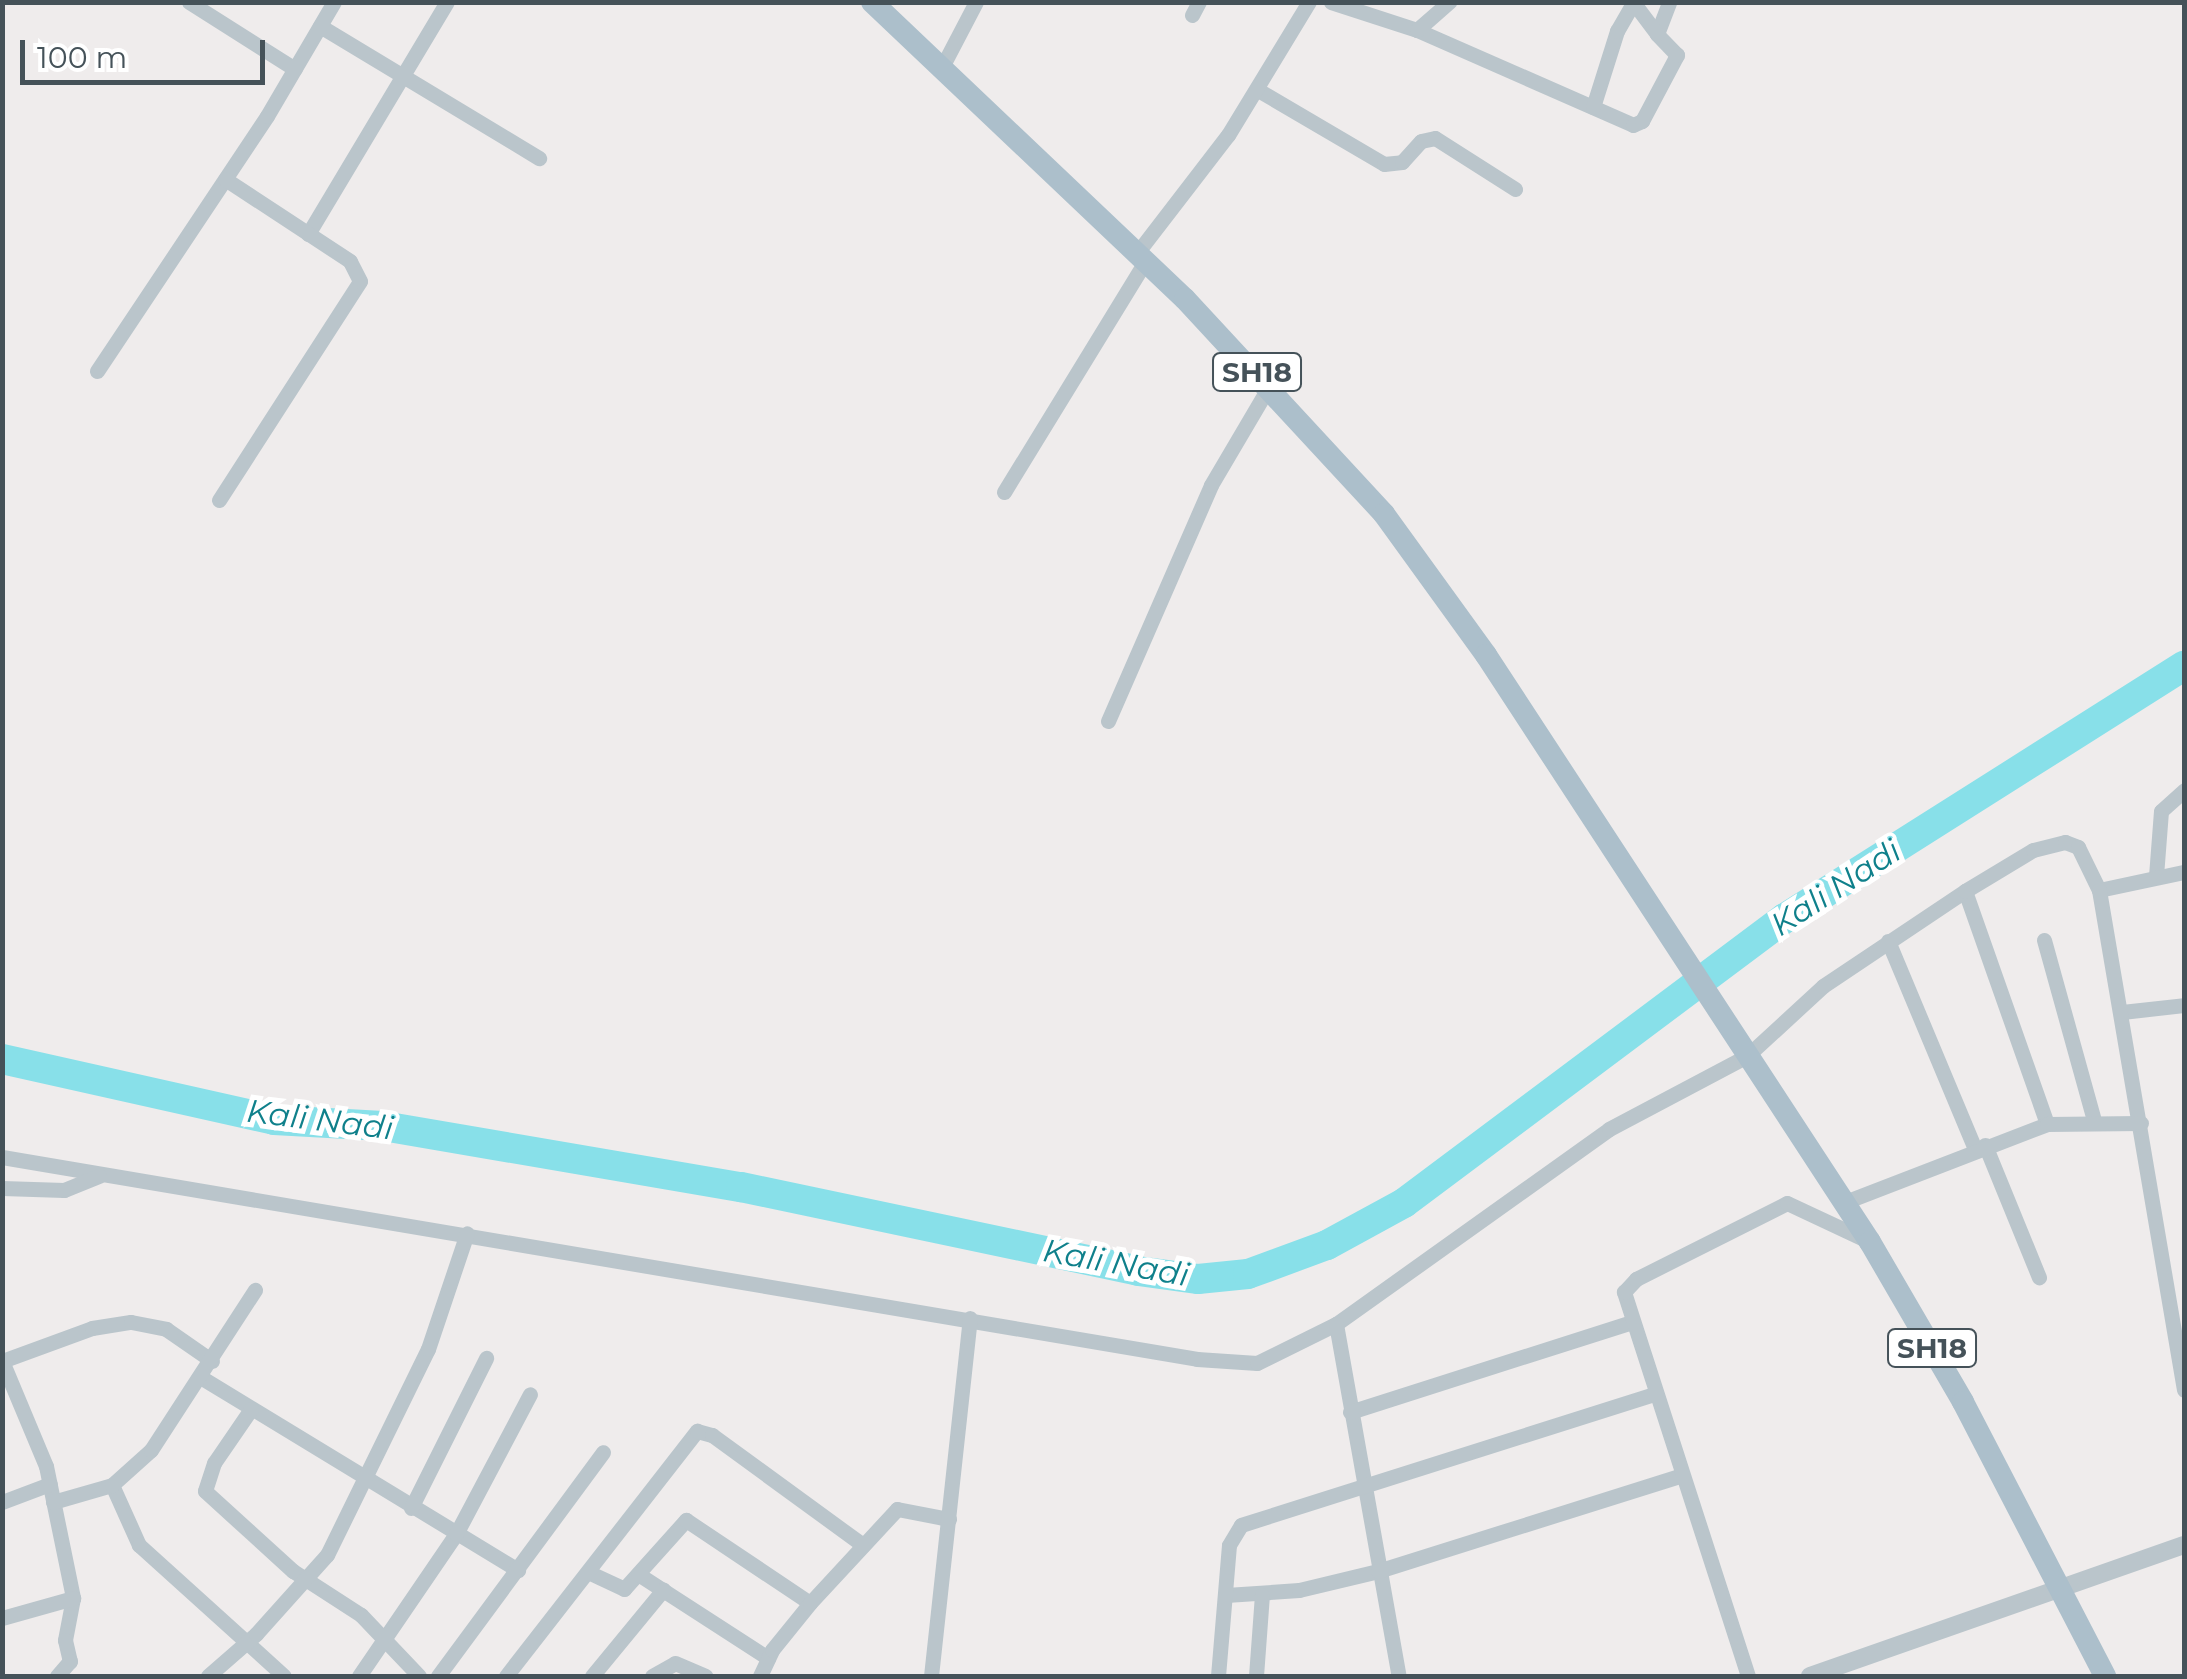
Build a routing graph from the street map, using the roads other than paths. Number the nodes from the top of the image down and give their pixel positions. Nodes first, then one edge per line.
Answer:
1 (189, 2) edge
2 (334, 2) edge
3 (447, 2) edge
4 (872, 2) edge
5 (976, 2) edge
6 (1309, 2) edge
7 (1331, 2) edge
8 (1449, 2) edge
9 (1669, 2) edge
10 (1633, 3) edge
11 (320, 26) junction
12 (1417, 30) junction
13 (1658, 34) junction
14 (942, 67) junction
15 (295, 69) junction
16 (405, 77) junction
17 (1258, 90) junction
18 (1594, 107) junction
19 (539, 158) dead end
20 (225, 179) junction
21 (1514, 189) dead end
22 (308, 234) junction
23 (1141, 258) junction
24 (97, 371) dead end
25 (1270, 384) junction
26 (1004, 492) dead end
27 (220, 500) dead end
28 (1108, 721) dead end
29 (2184, 790) edge
30 (2184, 872) edge
31 (2148, 877) junction
32 (2098, 890) junction
33 (1964, 891) junction
34 (2044, 940) dead end
35 (1888, 941) junction
36 (2184, 1005) edge
37 (2122, 1012) junction
38 (1747, 1056) junction
39 (2094, 1120) junction
40 (2141, 1123) junction
41 (2047, 1124) junction
42 (1980, 1147) junction
43 (2, 1157) edge
44 (99, 1176) junction
45 (2, 1188) edge
46 (1845, 1202) junction
47 (467, 1233) junction
48 (1870, 1242) junction
49 (2039, 1277) dead end
50 (255, 1290) dead end
51 (970, 1318) junction
52 (1632, 1322) junction
53 (1336, 1324) junction
54 (486, 1358) dead end
55 (2, 1361) edge
56 (212, 1361) junction
57 (202, 1378) junction
58 (2184, 1390) edge
59 (530, 1394) dead end
60 (1654, 1394) junction
61 (252, 1409) junction
62 (1350, 1412) junction
63 (603, 1452) dead end
64 (1679, 1476) junction
65 (364, 1480) junction
66 (50, 1484) junction
67 (112, 1485) junction
68 (1362, 1486) junction
69 (2, 1502) edge
70 (53, 1502) junction
71 (411, 1508) junction
72 (949, 1518) junction
73 (456, 1534) junction
74 (862, 1544) junction
75 (2184, 1545) edge
76 (518, 1570) junction
77 (1378, 1570) junction
78 (588, 1572) junction
79 (638, 1574) junction
80 (307, 1580) junction
81 (2062, 1588) junction
82 (663, 1590) junction
83 (1226, 1595) junction
84 (1262, 1596) junction
85 (73, 1598) junction
86 (810, 1603) junction
87 (2, 1618) edge
88 (386, 1641) junction
89 (246, 1642) junction
90 (768, 1658) junction
91 (58, 1676) edge
92 (208, 1676) edge
93 (284, 1676) edge
94 (359, 1676) edge
95 (419, 1676) edge
96 (438, 1676) edge
97 (506, 1676) edge
98 (592, 1676) edge
99 (652, 1676) edge
100 (705, 1676) edge
101 (760, 1676) edge
102 (932, 1676) edge
103 (1218, 1676) edge
104 (1256, 1676) edge
105 (1400, 1676) edge
106 (1748, 1676) edge
107 (1810, 1676) edge
108 (2105, 1676) edge

1 - 15 street
2 - 11 street
3 - 16 street
4 - 14 main road, SH18
5 - 14 street
6 - 17 street
7 - 12 street
8 - 12 street
9 - 13 street
10 - 13 street
10 - 18 street
11 - 15 street
11 - 16 street
12 - 18 street
13 - 18 street
14 - 23 main road, SH18
15 - 20 street
16 - 19 street
16 - 22 street
17 - 21 street
17 - 23 street
20 - 22 street
20 - 24 street
22 - 27 street
23 - 25 main road, SH18
23 - 26 street
25 - 28 street
25 - 38 main road, SH18
29 - 31 street
30 - 31 street
31 - 32 street
32 - 33 street
32 - 37 street
33 - 35 street
33 - 41 street
34 - 39 street
35 - 38 street
35 - 42 street
36 - 37 street
37 - 40 street
38 - 46 main road, SH18
38 - 53 street
39 - 40 street
39 - 41 street
40 - 58 street
41 - 42 street
42 - 46 street
42 - 49 street
43 - 44 street
44 - 45 street
44 - 47 street
46 - 48 main road, SH18
47 - 51 street
47 - 65 street
48 - 52 street
48 - 81 main road, SH18
50 - 56 street
51 - 53 street
51 - 72 street
52 - 60 street
52 - 62 street
53 - 62 street
54 - 71 street
55 - 56 street
55 - 66 street
56 - 57 street
57 - 61 street
57 - 67 street
59 - 73 street
60 - 64 street
60 - 68 street
61 - 65 street
61 - 80 street
62 - 68 street
63 - 76 street
64 - 77 street
64 - 106 street
65 - 71 street
65 - 80 street
66 - 69 street
66 - 70 street
67 - 70 street
67 - 89 street
68 - 77 street
68 - 83 street
70 - 85 street
71 - 73 street
72 - 74 street
72 - 102 street
73 - 76 street
73 - 88 street
74 - 78 street
74 - 86 street
75 - 81 street
76 - 96 street
77 - 84 street
77 - 105 street
78 - 79 street
78 - 97 street
79 - 82 street
79 - 86 street
80 - 88 street
80 - 89 street
81 - 107 street
81 - 108 main road, SH18
82 - 90 street
82 - 98 street
83 - 84 street
83 - 103 street
84 - 104 street
85 - 87 street
85 - 91 street
86 - 90 street
88 - 94 street
88 - 95 street
89 - 92 street
89 - 93 street
90 - 101 street
99 - 100 street

